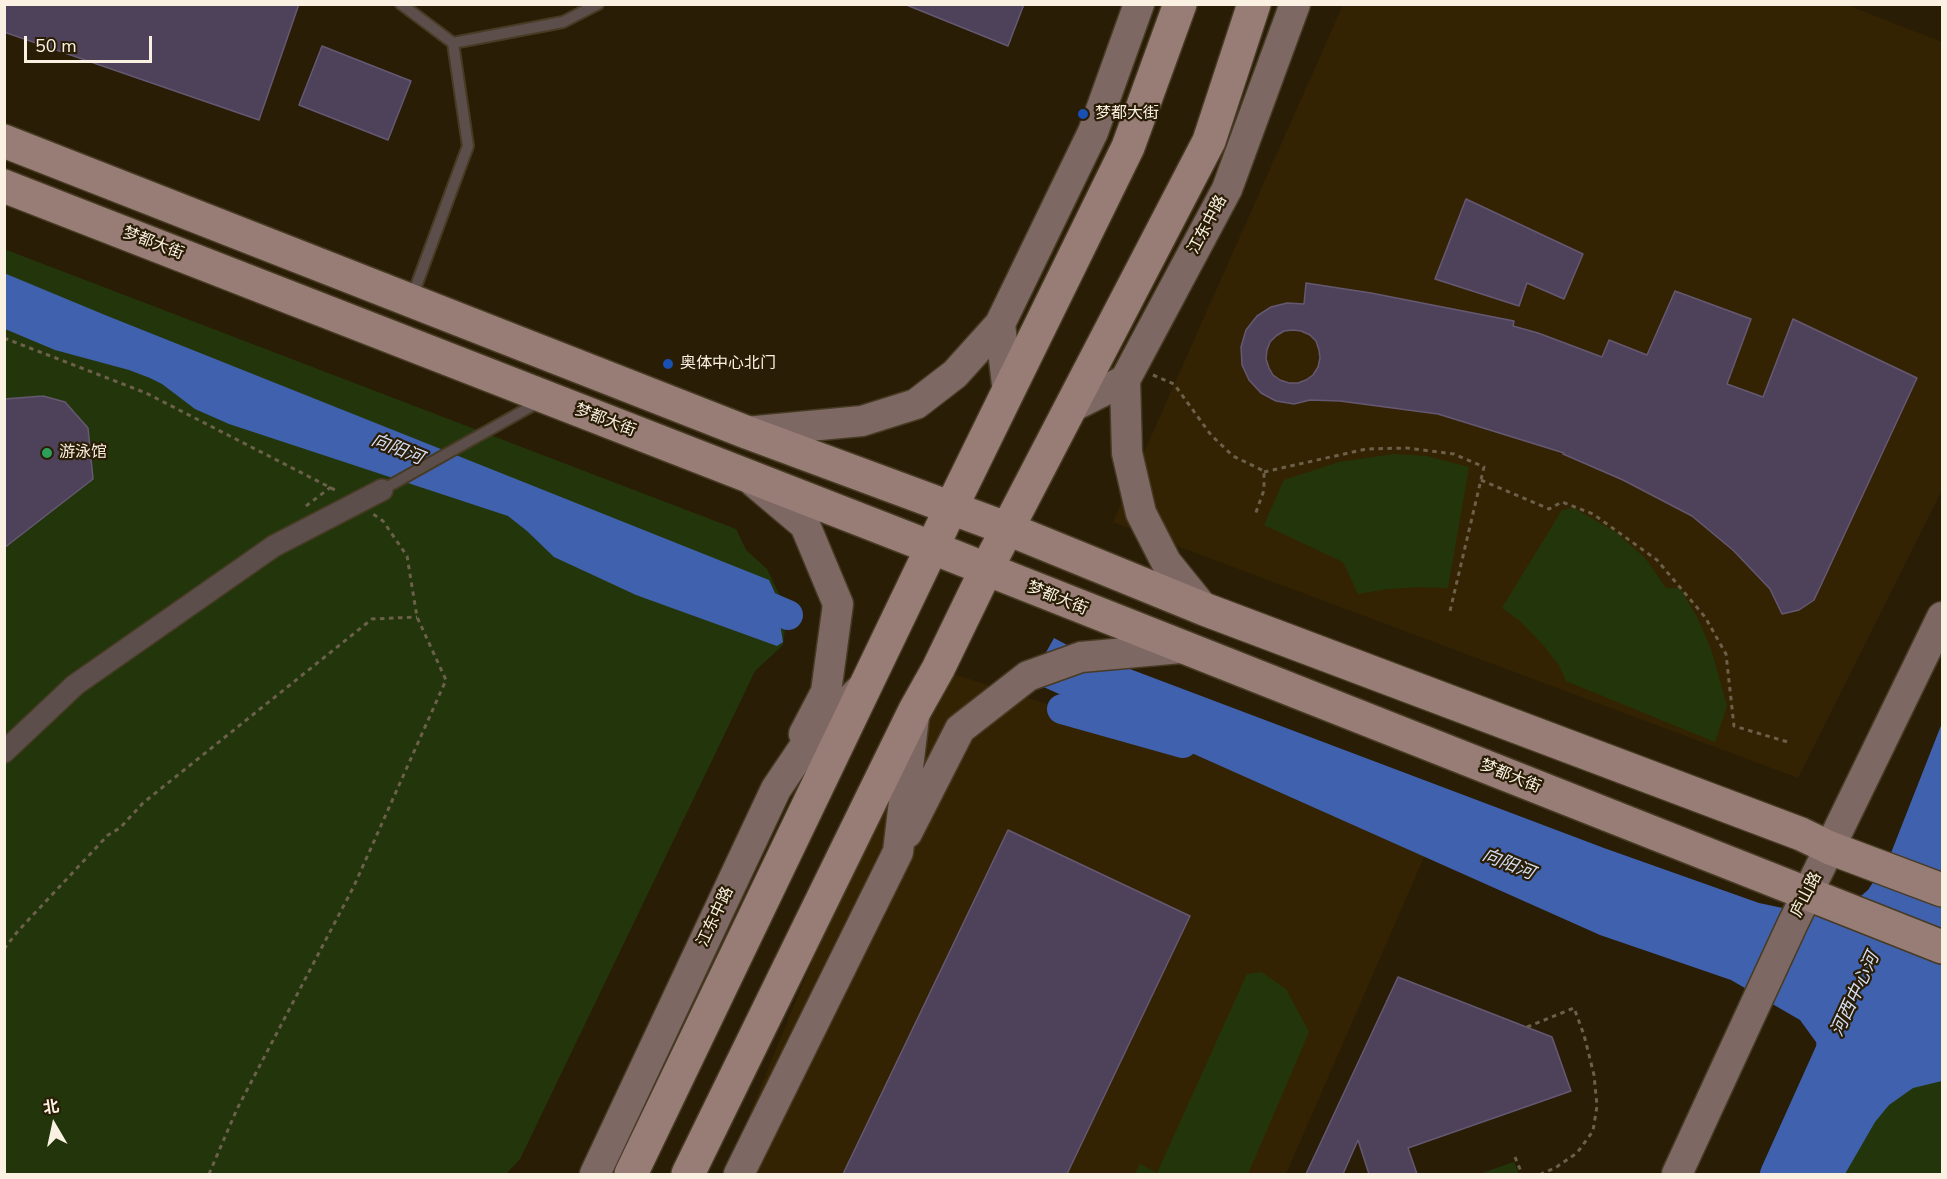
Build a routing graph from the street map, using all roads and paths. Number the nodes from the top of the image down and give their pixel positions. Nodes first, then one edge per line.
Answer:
1 (401, 4) edge
2 (598, 4) edge
3 (1139, 4) edge
4 (1180, 4) edge
5 (1254, 4) edge
6 (1294, 4) edge
7 (453, 43) junction
8 (4, 141) edge
9 (4, 186) edge
10 (411, 301) junction
11 (1000, 324) junction
12 (4, 338) edge
13 (1129, 373) junction
14 (1008, 393) junction
15 (547, 398) junction
16 (1070, 408) junction
17 (746, 432) junction
18 (1264, 472) junction
19 (747, 476) junction
20 (1481, 480) junction
21 (382, 490) joint
22 (356, 503) junction
23 (951, 508) junction
24 (1255, 515) dead end
25 (1008, 529) junction
26 (933, 548) junction
27 (986, 570) junction
28 (1204, 609) junction
29 (1450, 611) dead end
30 (417, 617) junction
31 (1942, 617) edge
32 (1181, 648) junction
33 (869, 680) junction
34 (915, 710) junction
35 (1791, 743) dead end
36 (4, 752) edge
37 (776, 789) junction
38 (898, 852) junction
39 (1842, 852) junction
40 (1942, 890) edge
41 (1819, 898) junction
42 (1942, 947) edge
43 (4, 949) edge
44 (1527, 1028) dead end
45 (1515, 1157) dead end
46 (209, 1174) edge
47 (595, 1174) edge
48 (631, 1174) edge
49 (688, 1174) edge
50 (739, 1174) edge
51 (1522, 1174) edge
52 (1540, 1174) edge
53 (1677, 1174) edge

1 - 7 lane
2 - 7 lane
3 - 11 street
4 - 14 main road, 江东中路
5 - 16 main road
6 - 13 street, 江东中路
7 - 10 lane
8 - 10 main road
9 - 15 main road, 梦都大街
10 - 17 main road
11 - 14 street
11 - 17 street
12 - 22 path
13 - 16 street
13 - 18 path
13 - 28 street
14 - 23 main road, 江东中路
15 - 19 main road, 梦都大街
15 - 21 lane
16 - 25 main road
17 - 23 main road
18 - 20 path
18 - 24 path
19 - 26 main road, 梦都大街
19 - 37 street
20 - 29 path
20 - 35 path
21 - 22 street
22 - 30 path
22 - 36 street
23 - 25 main road
23 - 26 main road, 江东中路
25 - 27 main road
25 - 28 main road
26 - 27 main road, 梦都大街
26 - 33 main road, 江东中路
27 - 32 main road, 梦都大街
27 - 34 main road
28 - 39 main road
30 - 43 path
30 - 46 path
31 - 39 street, 庐山路
32 - 38 street
32 - 41 main road, 梦都大街
33 - 37 street, 江东中路
33 - 48 main road, 江东中路
34 - 38 street
34 - 49 main road
37 - 47 street, 江东中路
38 - 50 street
39 - 40 main road
39 - 41 street, 庐山路
41 - 42 main road, 梦都大街
41 - 53 street, 庐山路
44 - 52 path
45 - 51 path

